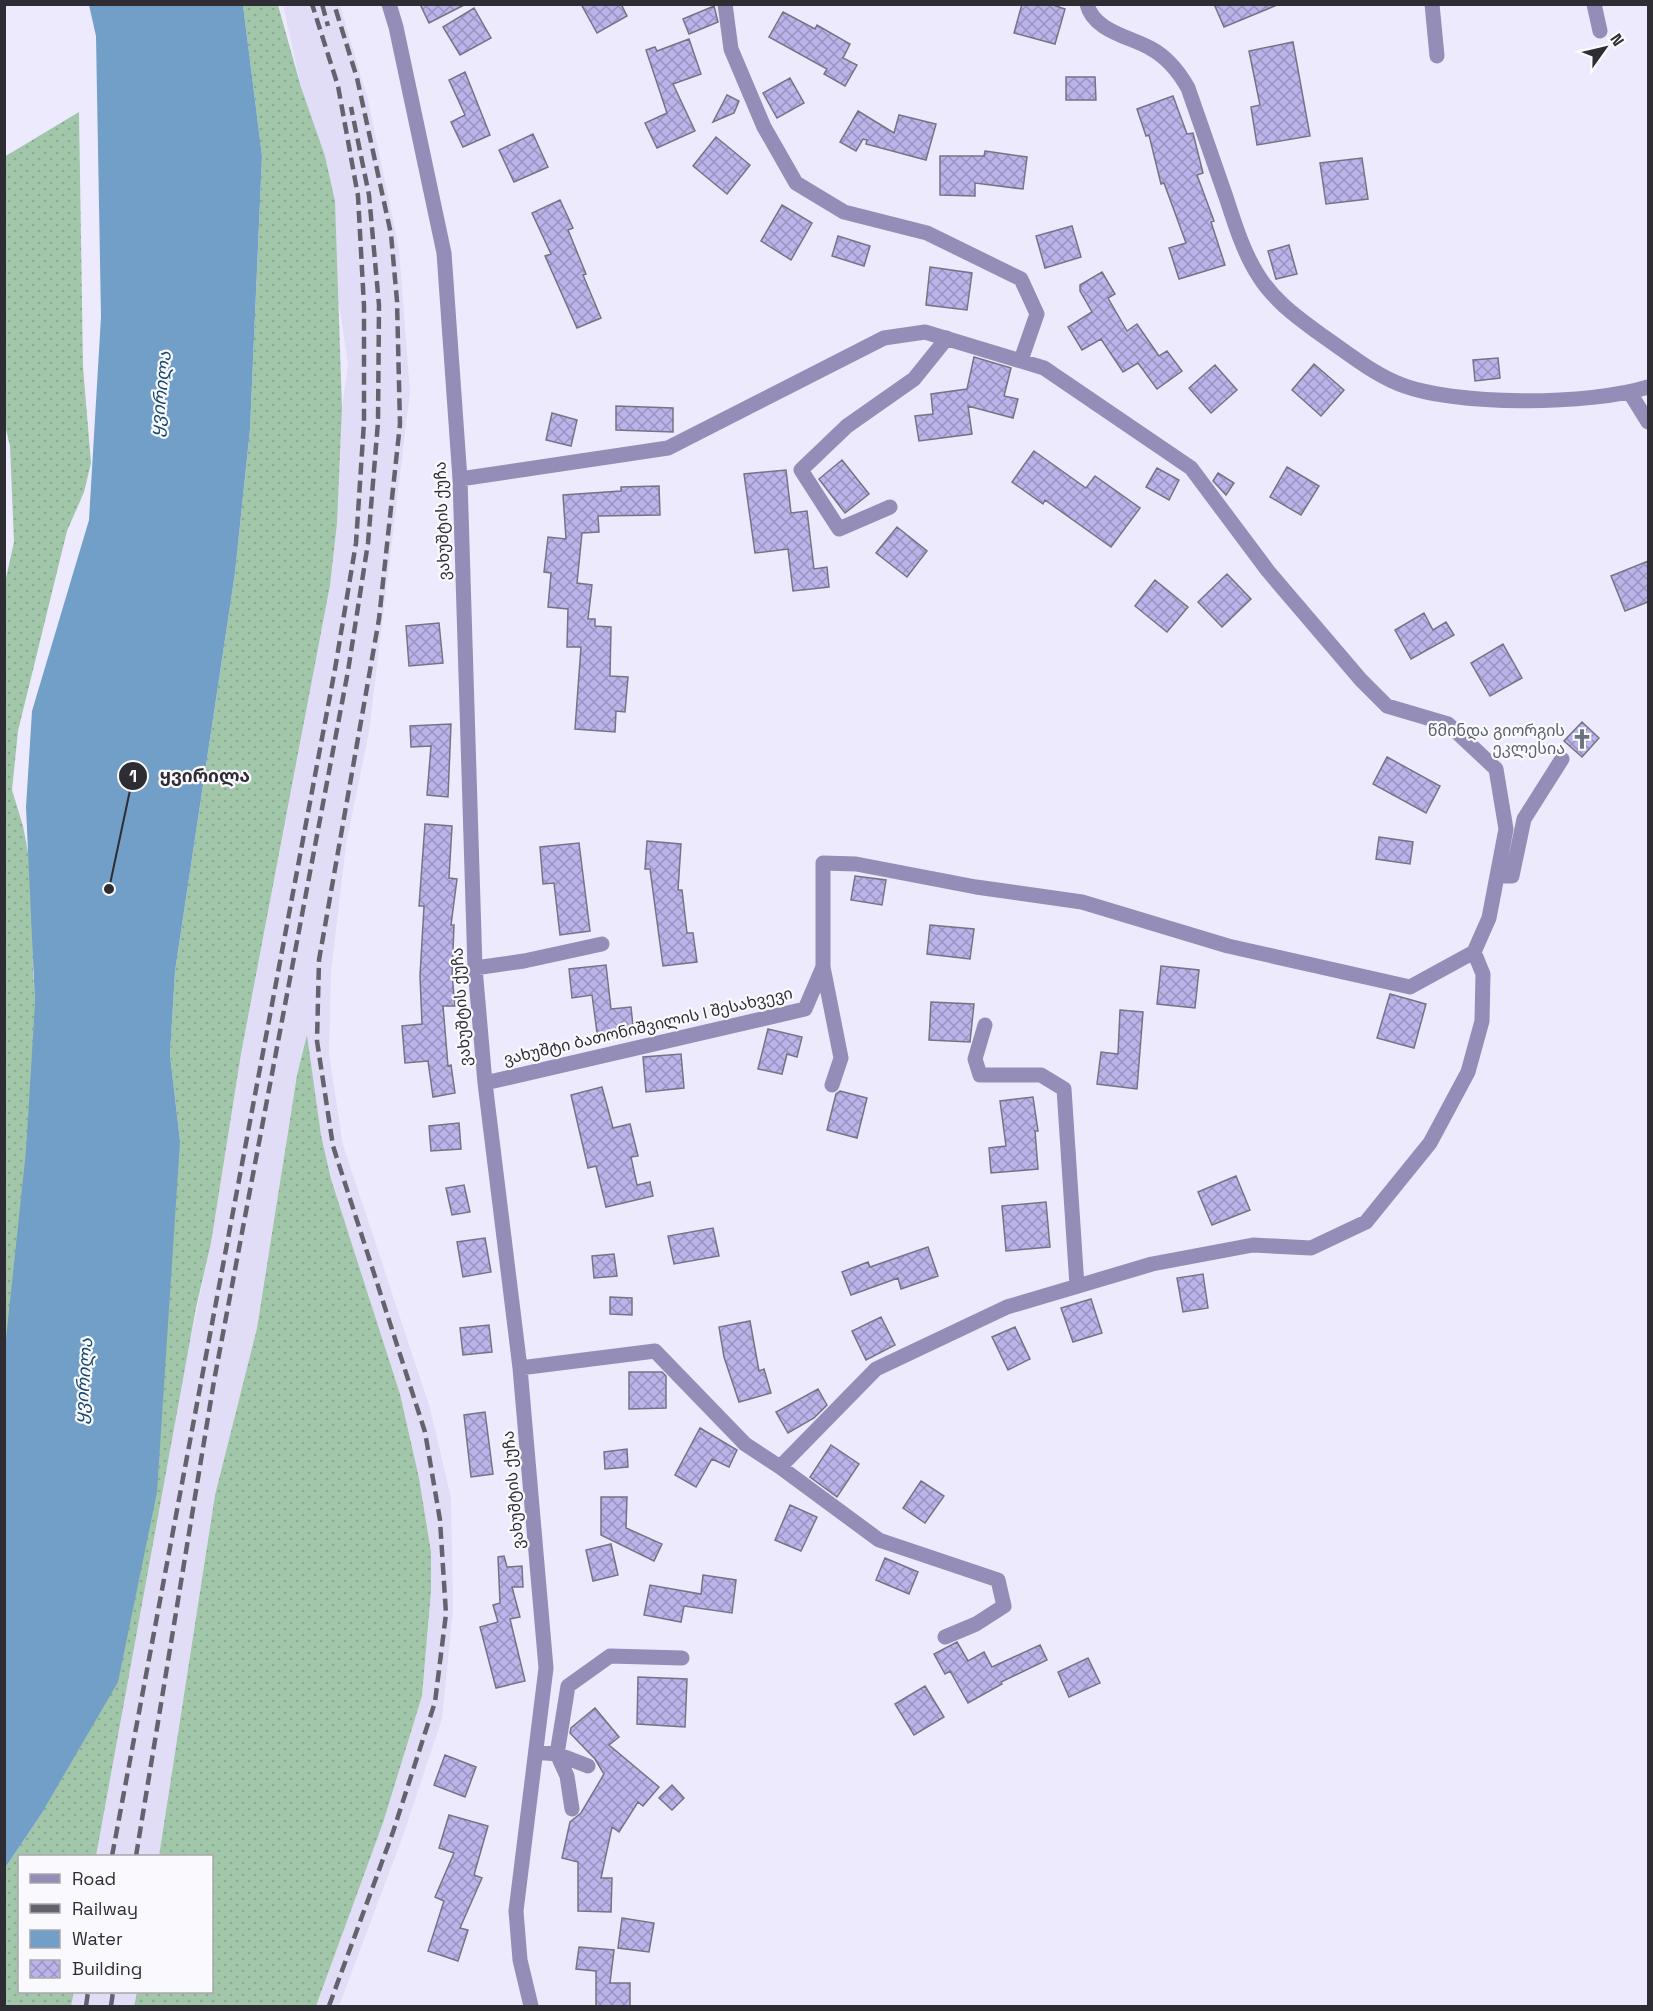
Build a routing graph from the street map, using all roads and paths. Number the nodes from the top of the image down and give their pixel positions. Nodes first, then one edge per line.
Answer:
1 (389, 4) edge
2 (725, 4) edge
3 (1087, 4) edge
4 (1432, 4) edge
5 (1594, 4) edge
6 (1600, 31) dead end
7 (1437, 56) dead end
8 (947, 338) junction
9 (1021, 360) junction
10 (1648, 387) edge
11 (1630, 393) junction
12 (1648, 422) edge
13 (460, 479) junction
14 (890, 507) dead end
15 (1562, 759) dead end
16 (1497, 876) junction
17 (602, 944) dead end
18 (1474, 952) junction
19 (823, 967) junction
20 (475, 968) junction
21 (986, 1025) dead end
22 (485, 1083) junction
23 (832, 1085) dead end
24 (1077, 1286) junction
25 (520, 1368) junction
26 (780, 1467) junction
27 (945, 1637) dead end
28 (682, 1658) dead end
29 (536, 1752) junction
30 (557, 1754) junction
31 (588, 1766) dead end
32 (572, 1809) dead end
33 (531, 2007) edge

1 - 13 street, ვახუშტის ქუჩა
2 - 9 street
3 - 11 street
4 - 7 street
5 - 6 street
8 - 9 street
8 - 13 street
8 - 14 street
9 - 16 street
10 - 11 street
11 - 12 street
13 - 20 street, ვახუშტის ქუჩა
15 - 16 street
16 - 18 street
17 - 20 street
18 - 19 street, ვახუშტი ბათონიშვილის I შესახვევი
18 - 24 street
19 - 22 street, ვახუშტი ბათონიშვილის I შესახვევი
19 - 23 street
20 - 22 street, ვახუშტის ქუჩა
21 - 24 street
22 - 25 street, ვახუშტის ქუჩა
24 - 26 street
25 - 26 street
25 - 29 street, ვახუშტის ქუჩა
26 - 27 street
28 - 30 street
29 - 30 street
29 - 33 street, ვახუშტის ქუჩა
30 - 31 street
30 - 32 street

